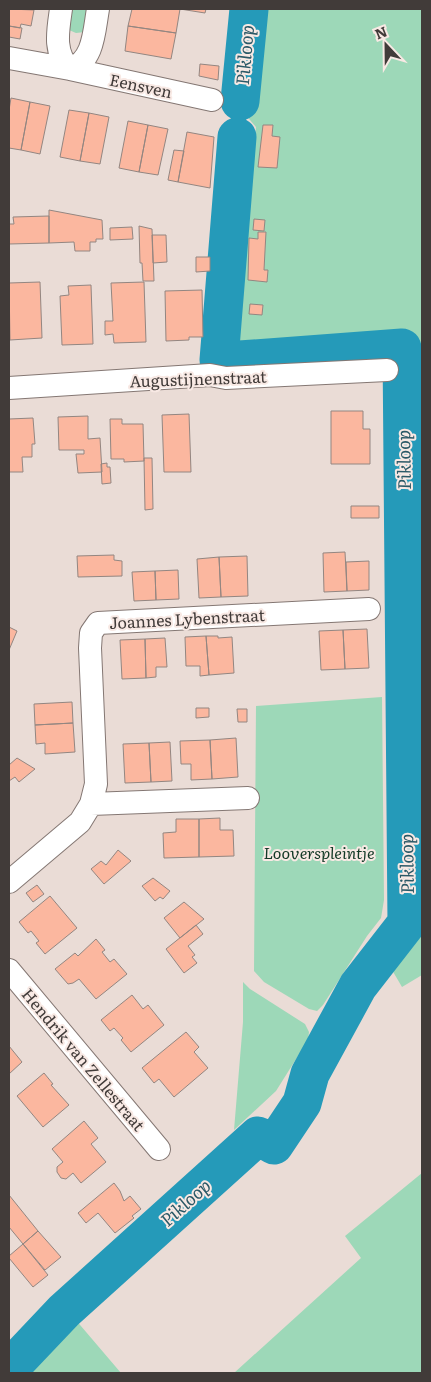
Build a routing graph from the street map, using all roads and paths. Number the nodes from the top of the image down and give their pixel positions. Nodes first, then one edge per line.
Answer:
1 (61, 9) edge
2 (98, 9) edge
3 (9, 58) edge
4 (70, 69) junction
5 (212, 100) dead end
6 (387, 370) dead end
7 (9, 388) edge
8 (370, 609) dead end
9 (248, 798) dead end
10 (91, 804) junction
11 (9, 882) edge
12 (9, 970) edge
13 (159, 1149) dead end

1 - 4 street
2 - 4 street
3 - 4 street, Eensven
4 - 5 street, Eensven
6 - 7 street, Augustijnenstraat
8 - 10 street, Joannes Lybenstraat
9 - 10 street
10 - 11 street, Joannes Lybenstraat
12 - 13 street, Hendrik van Zellestraat

